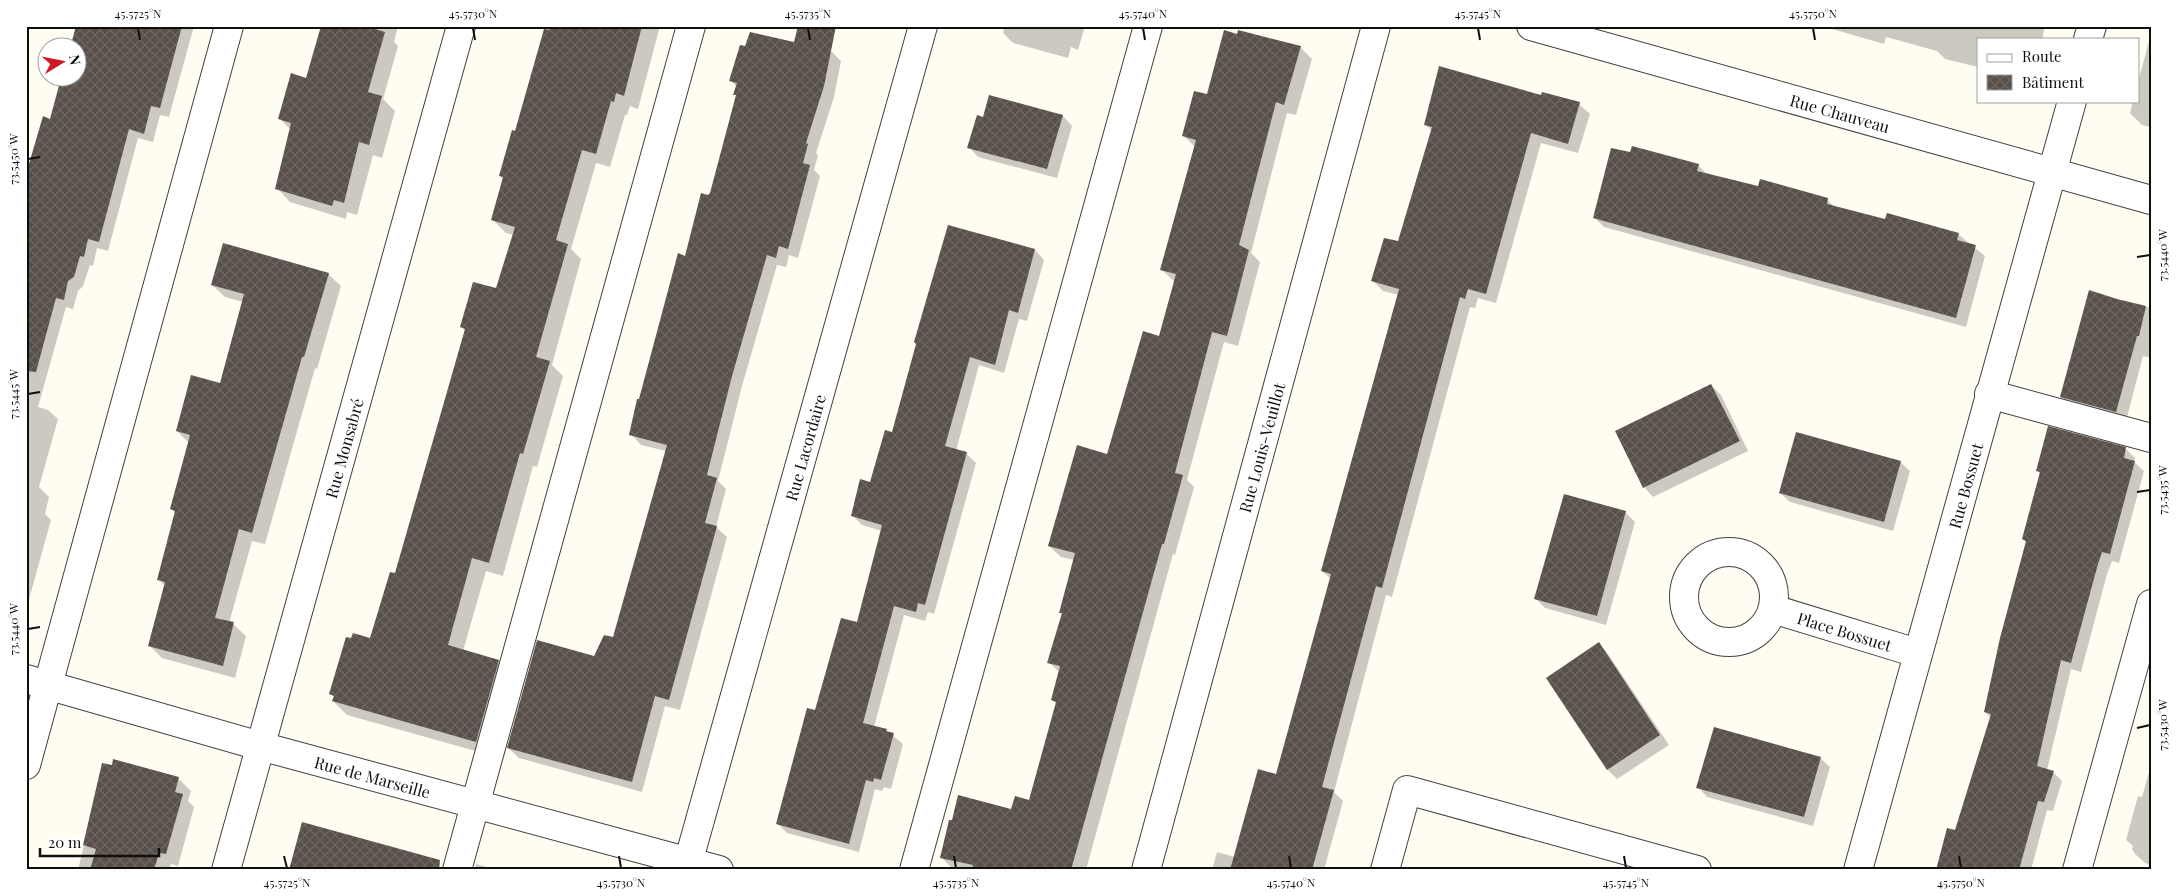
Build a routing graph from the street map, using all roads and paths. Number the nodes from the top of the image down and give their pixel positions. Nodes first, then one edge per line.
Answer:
1 (228, 26) edge
2 (461, 26) edge
3 (691, 26) edge
4 (923, 26) edge
5 (1148, 26) edge
6 (1376, 26) edge
7 (1531, 26) edge
8 (2092, 26) edge
9 (2088, 38) edge
10 (2072, 102) edge
11 (2051, 173) junction
12 (2151, 200) edge
13 (1989, 394) junction
14 (2151, 438) edge
15 (2151, 604) edge
16 (1773, 609) dead end
17 (1917, 653) junction
18 (37, 682) edge
19 (260, 746) junction
20 (26, 765) edge
21 (475, 804) junction
22 (687, 866) edge
23 (226, 870) edge
24 (457, 870) edge
25 (719, 870) edge
26 (914, 870) edge
27 (1146, 870) edge
28 (1385, 870) edge
29 (1697, 870) edge
30 (1858, 870) edge
31 (2077, 870) edge

1 - 18 street
2 - 19 street, Rue Monsabré
3 - 21 street
4 - 22 street, Rue Lacordaire
5 - 26 street
6 - 27 street, Rue Louis-Veuillot
7 - 11 street, Rue Chauveau
8 - 9 street
10 - 11 street, Rue Bossuet
11 - 12 street, Rue Chauveau
11 - 13 street, Rue Bossuet
13 - 14 street
13 - 17 street, Rue Bossuet
15 - 31 street
16 - 17 street, Place Bossuet
17 - 30 street, Rue Bossuet
18 - 19 street, Rue de Marseille
18 - 20 street
19 - 21 street, Rue de Marseille
19 - 23 street, Rue Monsabré
21 - 22 street, Rue de Marseille
21 - 24 street
22 - 25 street, Rue de Marseille
28 - 29 street

